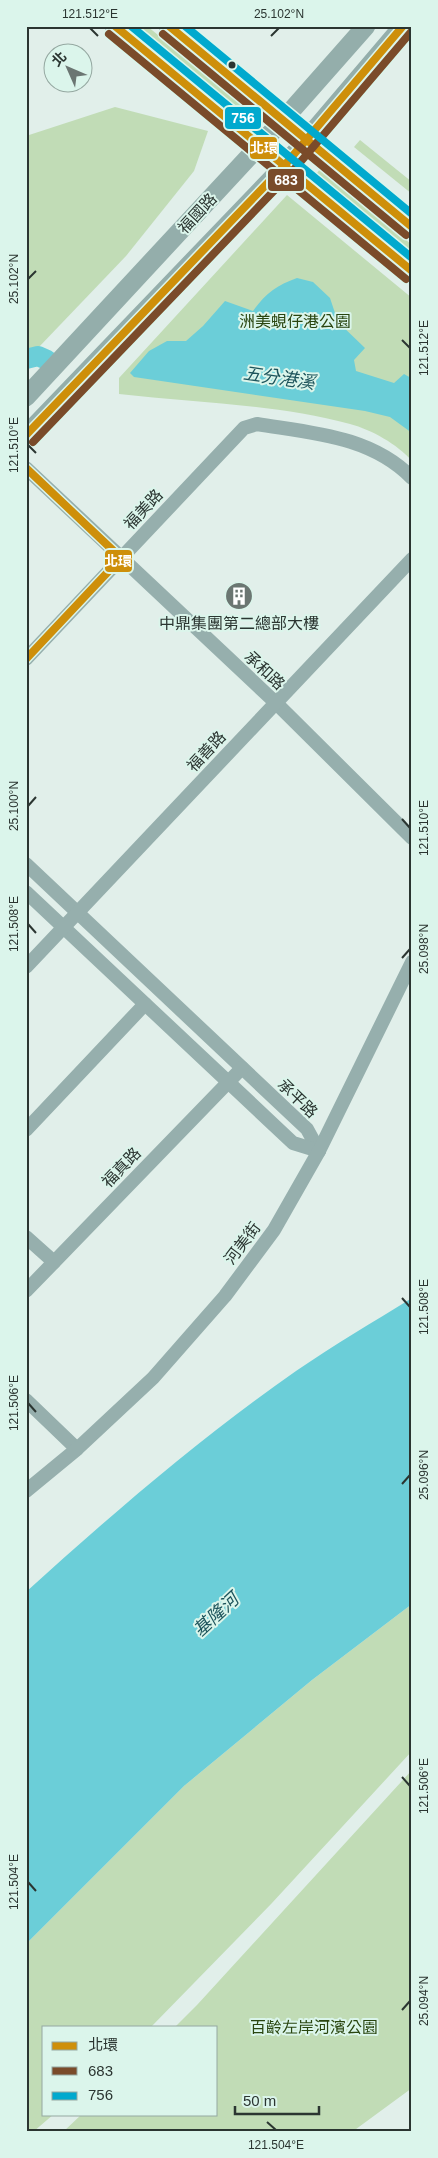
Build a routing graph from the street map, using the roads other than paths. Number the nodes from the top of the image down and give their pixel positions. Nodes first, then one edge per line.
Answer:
1 (116, 26) edge
2 (169, 26) edge
3 (403, 26) edge
4 (364, 27) edge
5 (283, 120) junction
6 (308, 139) junction
7 (260, 145) junction
8 (284, 166) junction
9 (412, 227) edge
10 (412, 271) edge
11 (26, 397) edge
12 (26, 435) edge
13 (26, 468) edge
14 (412, 478) edge
15 (121, 558) junction
16 (412, 559) edge
17 (26, 658) edge
18 (276, 703) junction
19 (412, 838) edge
20 (26, 864) edge
21 (26, 892) edge
22 (78, 913) junction
23 (64, 927) junction
24 (412, 962) edge
25 (26, 967) edge
26 (145, 1004) junction
27 (242, 1068) junction
28 (228, 1082) junction
29 (26, 1130) edge
30 (319, 1151) junction
31 (26, 1236) edge
32 (54, 1262) junction
33 (26, 1291) edge
34 (26, 1400) edge
35 (77, 1448) junction
36 (26, 1491) edge

1 - 7 main road
2 - 5 main road
3 - 6 street, 福國路
4 - 5 street, 福國路
5 - 6 main road
5 - 7 street, 福國路
6 - 8 street, 福國路
6 - 9 main road
7 - 8 main road
7 - 11 street, 福國路
8 - 10 main road
8 - 12 street, 福國路
13 - 15 street, 承和路
14 - 15 street, 福美路
15 - 17 street, 福美路
15 - 18 street, 承和路
16 - 18 street, 福善路
18 - 19 street, 承和路
18 - 22 street, 福善路
20 - 22 street, 承平路
21 - 23 street
22 - 23 street, 福善路
22 - 27 street, 承平路
23 - 25 street, 福善路
23 - 26 street
24 - 30 street, 河美街
26 - 28 street
26 - 29 street
27 - 28 street, 福真路
27 - 30 street, 承平路
28 - 30 street
28 - 32 street, 福真路
30 - 35 street, 河美街
31 - 32 street
32 - 33 street, 福真路
34 - 35 street
35 - 36 street, 河美街

